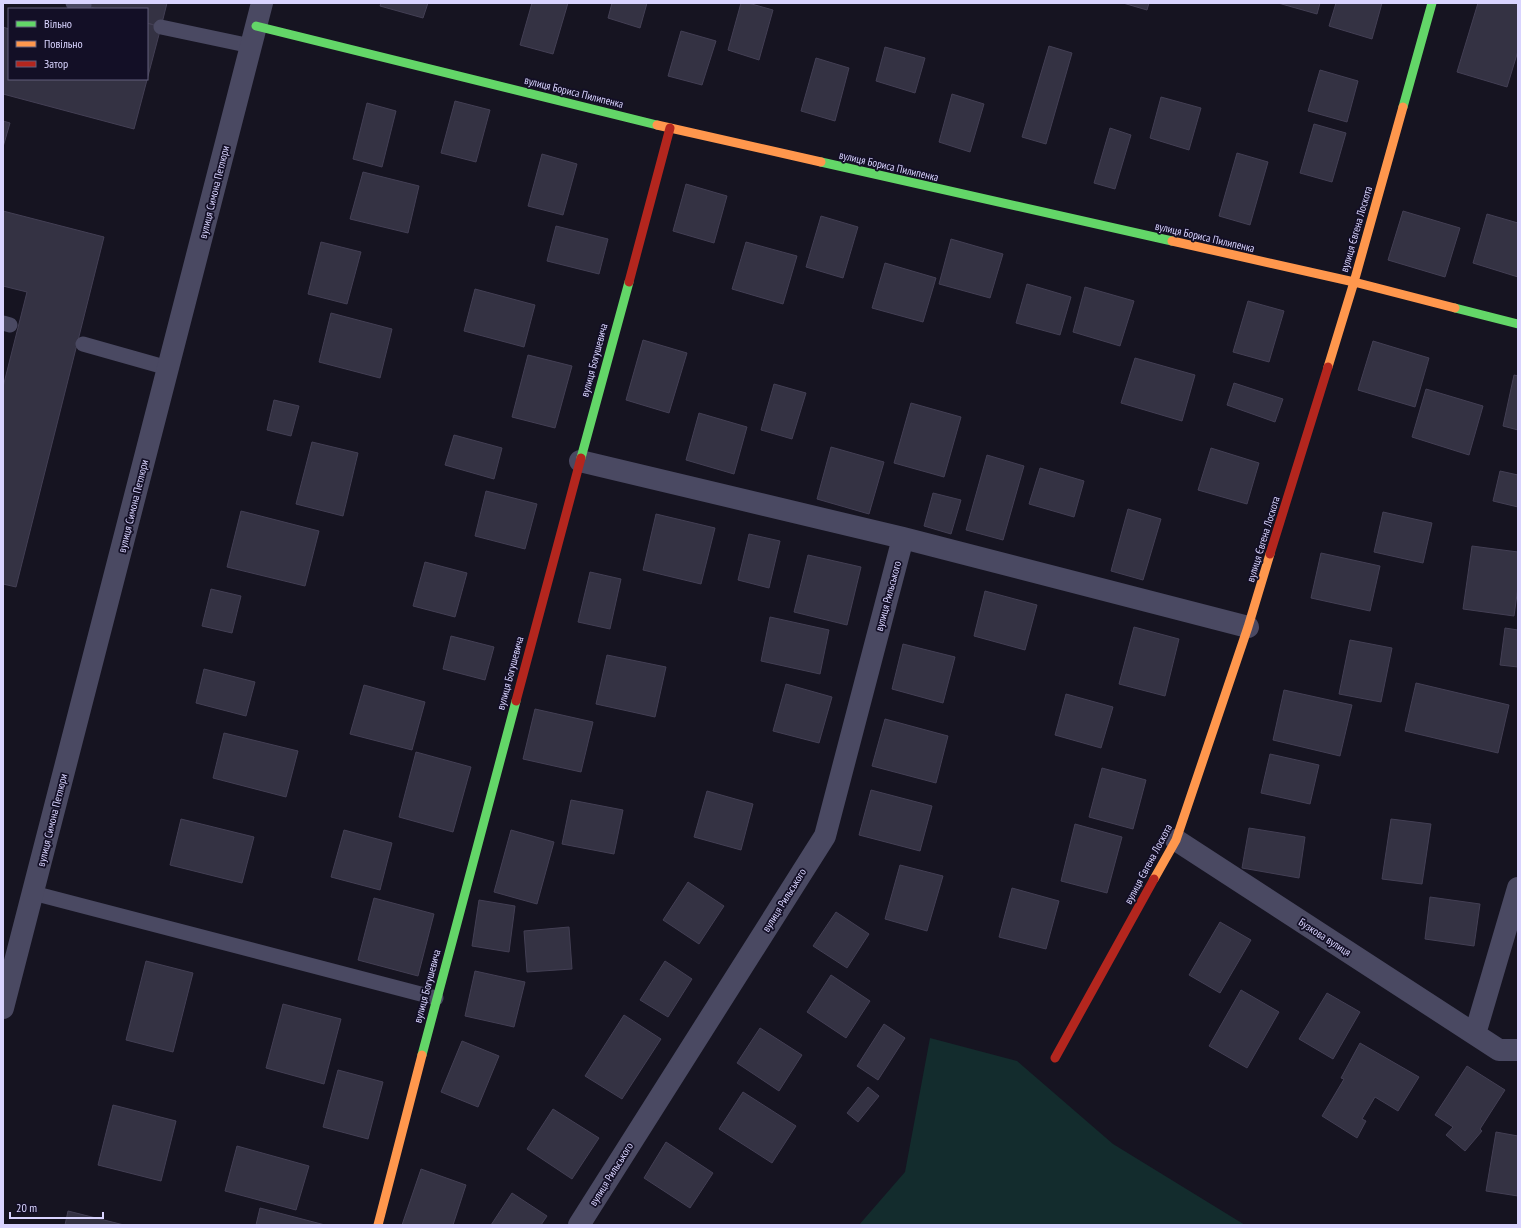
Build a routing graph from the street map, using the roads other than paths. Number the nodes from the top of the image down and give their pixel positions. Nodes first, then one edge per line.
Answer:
1 (262, 3) edge
2 (1432, 3) edge
3 (161, 27) dead end
4 (254, 36) junction
5 (670, 128) junction
6 (1354, 282) junction
7 (1518, 324) edge
8 (83, 344) dead end
9 (168, 368) junction
10 (580, 461) junction
11 (903, 538) junction
12 (1248, 627) junction
13 (1176, 840) junction
14 (1518, 888) edge
15 (33, 893) junction
16 (436, 998) junction
17 (3, 1008) edge
18 (1475, 1034) junction
19 (1518, 1050) edge
20 (1055, 1058) dead end
21 (378, 1225) edge
22 (580, 1225) edge

1 - 4 street, вулиця Симона Петлюри
2 - 6 street, вулиця Євгена Лоскота
3 - 4 lane
4 - 5 street, вулиця Бориса Пилипенка
4 - 9 street, вулиця Симона Петлюри
5 - 6 street, вулиця Бориса Пилипенка
5 - 10 street, вулиця Богушевича
6 - 7 street, вулиця Бориса Пилипенка
6 - 12 street, вулиця Євгена Лоскота
8 - 9 lane
9 - 15 street, вулиця Симона Петлюри
10 - 11 street
10 - 16 street, вулиця Богушевича
11 - 12 street
11 - 22 street, вулиця Рильського
12 - 13 street, вулиця Євгена Лоскота
13 - 18 street, Бузкова вулиця
13 - 20 street, вулиця Євгена Лоскота
14 - 18 street
15 - 16 lane
15 - 17 street, вулиця Симона Петлюри
16 - 21 street, вулиця Богушевича
18 - 19 street, Бузкова вулиця

